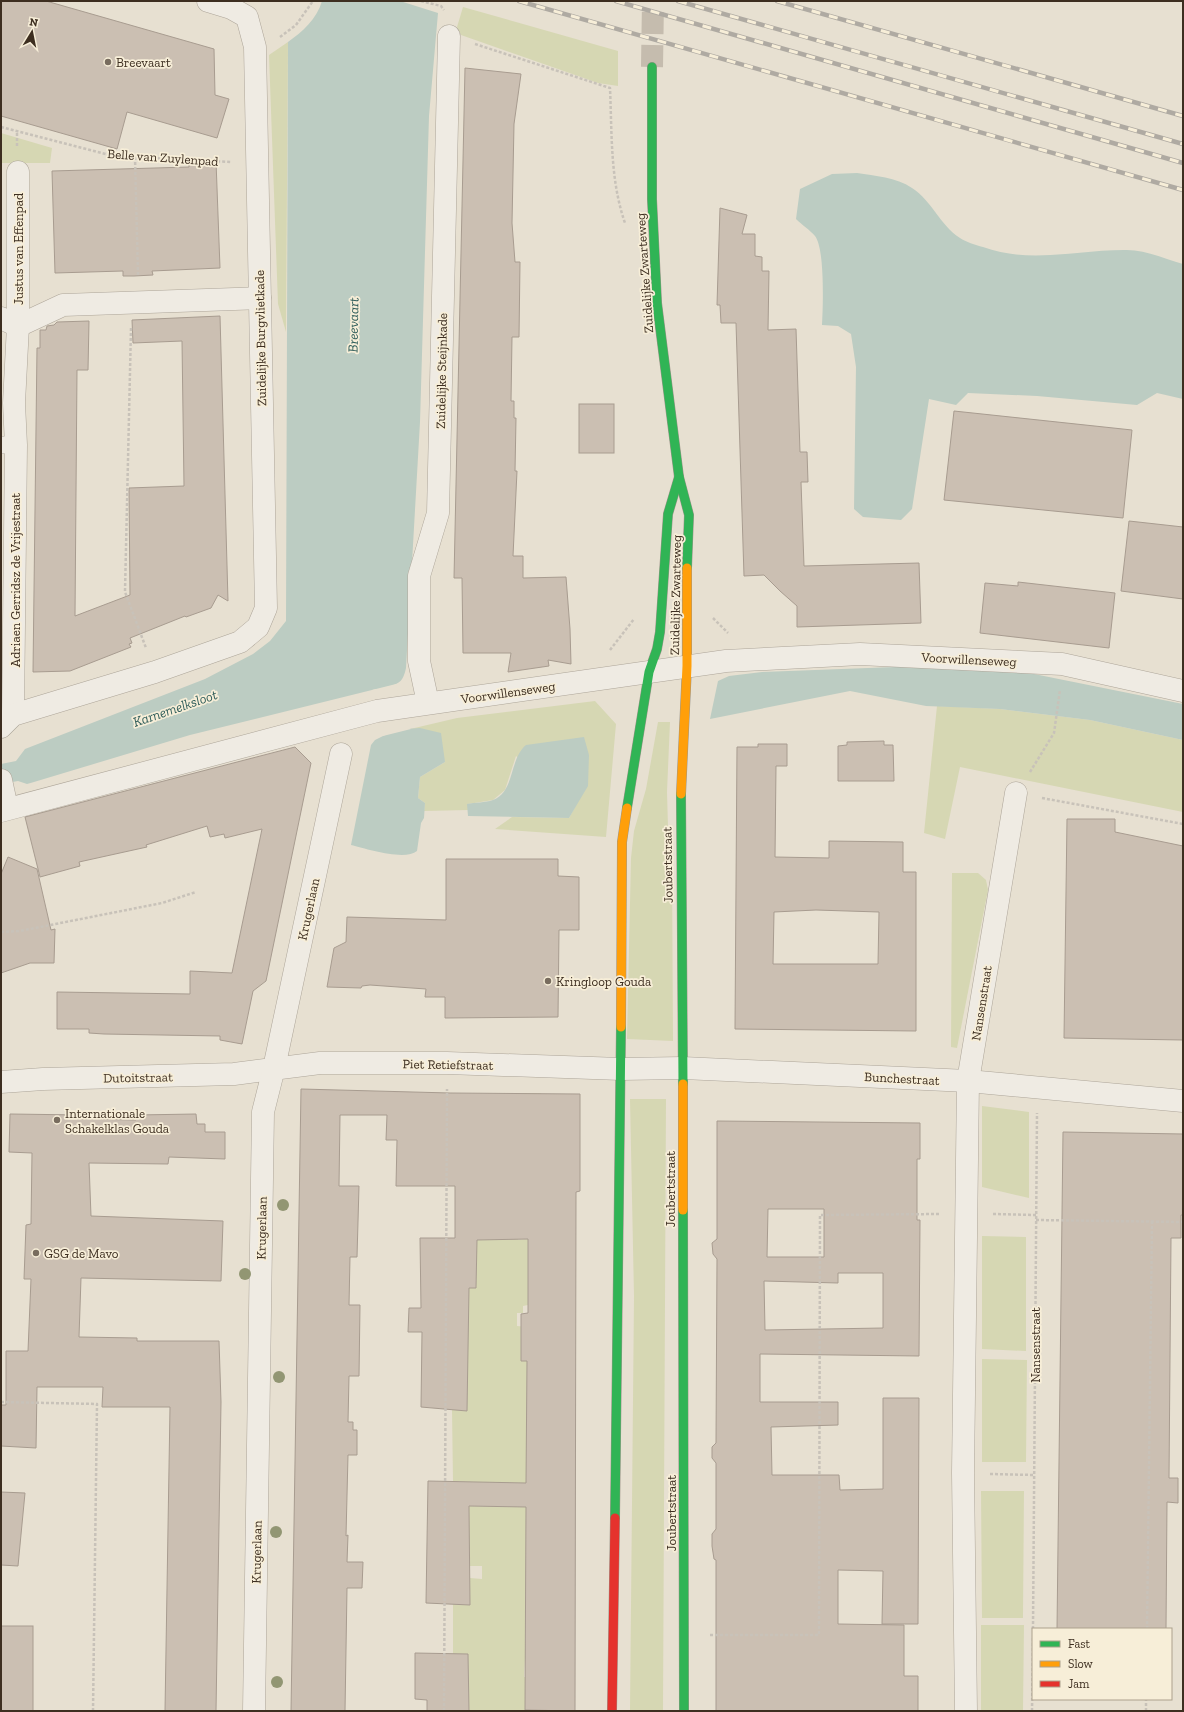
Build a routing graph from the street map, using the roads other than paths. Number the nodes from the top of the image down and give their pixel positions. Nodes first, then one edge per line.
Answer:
1 (208, 1) edge
2 (449, 36) road end
3 (652, 67) tunnel mouth
4 (18, 172) dead end
5 (260, 298) junction
6 (9, 322) edge
7 (8, 445) edge
8 (679, 477) junction
9 (687, 666) junction
10 (649, 672) junction
11 (1183, 691) edge
12 (428, 703) junction
13 (7, 721) edge
14 (341, 754) dead end
15 (2, 783) edge
16 (1016, 794) road end
17 (4, 809) edge
18 (274, 1068) junction
19 (683, 1068) junction
20 (621, 1069) junction
21 (968, 1081) junction
22 (1, 1082) edge
23 (1183, 1101) edge
24 (254, 1711) edge
25 (612, 1711) edge
26 (684, 1711) edge
27 (966, 1711) edge

1 - 5 street, Zuidelijke Burgvlietkade
2 - 12 street, Zuidelijke Steijnkade
3 - 8 main road, Zuidelijke Zwarteweg
4 - 6 street, Justus van Effenpad
5 - 6 street
5 - 13 street, Zuidelijke Burgvlietkade
6 - 7 street, Adriaen Gerridsz de Vrijestraat
7 - 13 street, Adriaen Gerridsz de Vrijestraat
8 - 9 main road, Zuidelijke Zwarteweg
8 - 10 main road, Zuidelijke Zwarteweg
9 - 10 street, Voorwillenseweg
9 - 11 street, Voorwillenseweg
9 - 19 main road, Joubertstraat
10 - 12 street, Voorwillenseweg
10 - 20 main road
12 - 17 street, Voorwillenseweg
14 - 18 street, Krugerlaan
15 - 17 street
16 - 21 street, Nansenstraat
18 - 20 street, Piet Retiefstraat
18 - 22 street, Dutoitstraat
18 - 24 street, Krugerlaan
19 - 20 street, Bunchestraat
19 - 21 street, Bunchestraat
19 - 26 main road, Joubertstraat
20 - 25 main road
21 - 23 street, Bunchestraat
21 - 27 street, Nansenstraat

